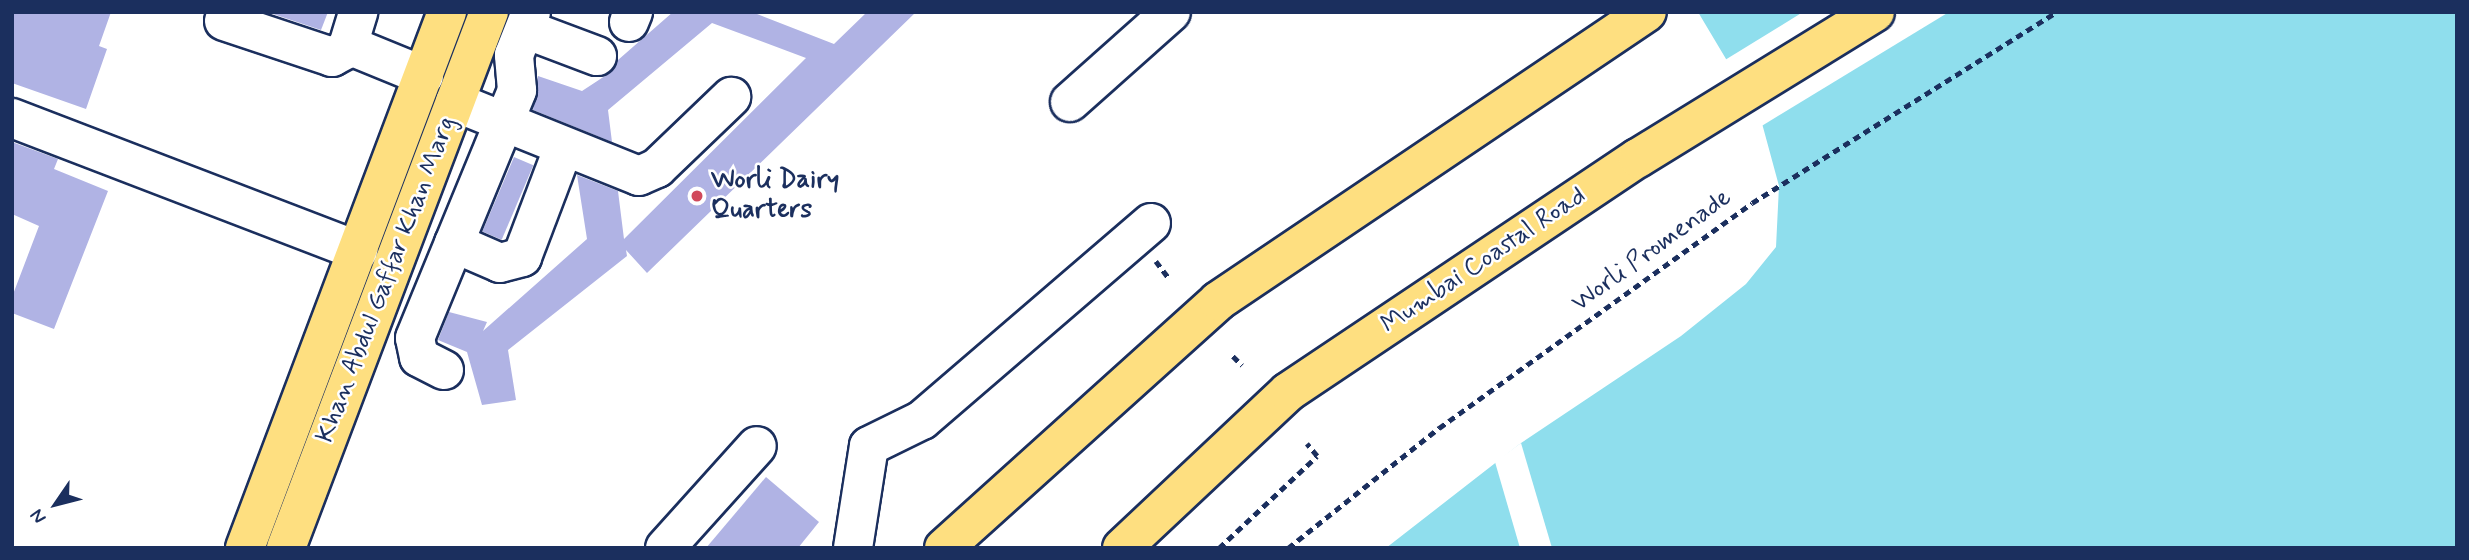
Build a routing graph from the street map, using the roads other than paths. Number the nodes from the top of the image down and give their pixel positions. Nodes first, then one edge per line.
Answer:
1 (447, 12) edge
2 (489, 12) edge
3 (1171, 12) edge
4 (1647, 12) edge
5 (1875, 12) edge
6 (528, 20) edge
7 (224, 21) dead end
8 (353, 29) edge
9 (597, 56) dead end
10 (424, 76) junction
11 (731, 97) dead end
12 (455, 102) junction
13 (1070, 102) dead end
14 (12, 118) edge
15 (505, 123) junction
16 (563, 149) junction
17 (1151, 222) dead end
18 (454, 243) junction
19 (358, 251) junction
20 (444, 370) dead end
21 (757, 446) dead end
22 (245, 548) edge
23 (286, 548) edge
24 (665, 548) edge
25 (853, 548) edge
26 (944, 548) edge
27 (1122, 548) edge

1 - 10 main road, Khan Abdul Gaffar Khan Marg
2 - 12 main road, Khan Abdul Gaffar Khan Marg
3 - 13 street
4 - 26 main road
5 - 27 main road, Mumbai Coastal Road
6 - 9 street
6 - 15 street
7 - 8 street
8 - 10 street
10 - 19 main road, Khan Abdul Gaffar Khan Marg
11 - 16 street
12 - 15 street
12 - 23 main road, Khan Abdul Gaffar Khan Marg
14 - 19 street
15 - 16 street
15 - 18 street
16 - 18 street
17 - 25 street
18 - 20 street
19 - 22 main road, Khan Abdul Gaffar Khan Marg
21 - 24 street

